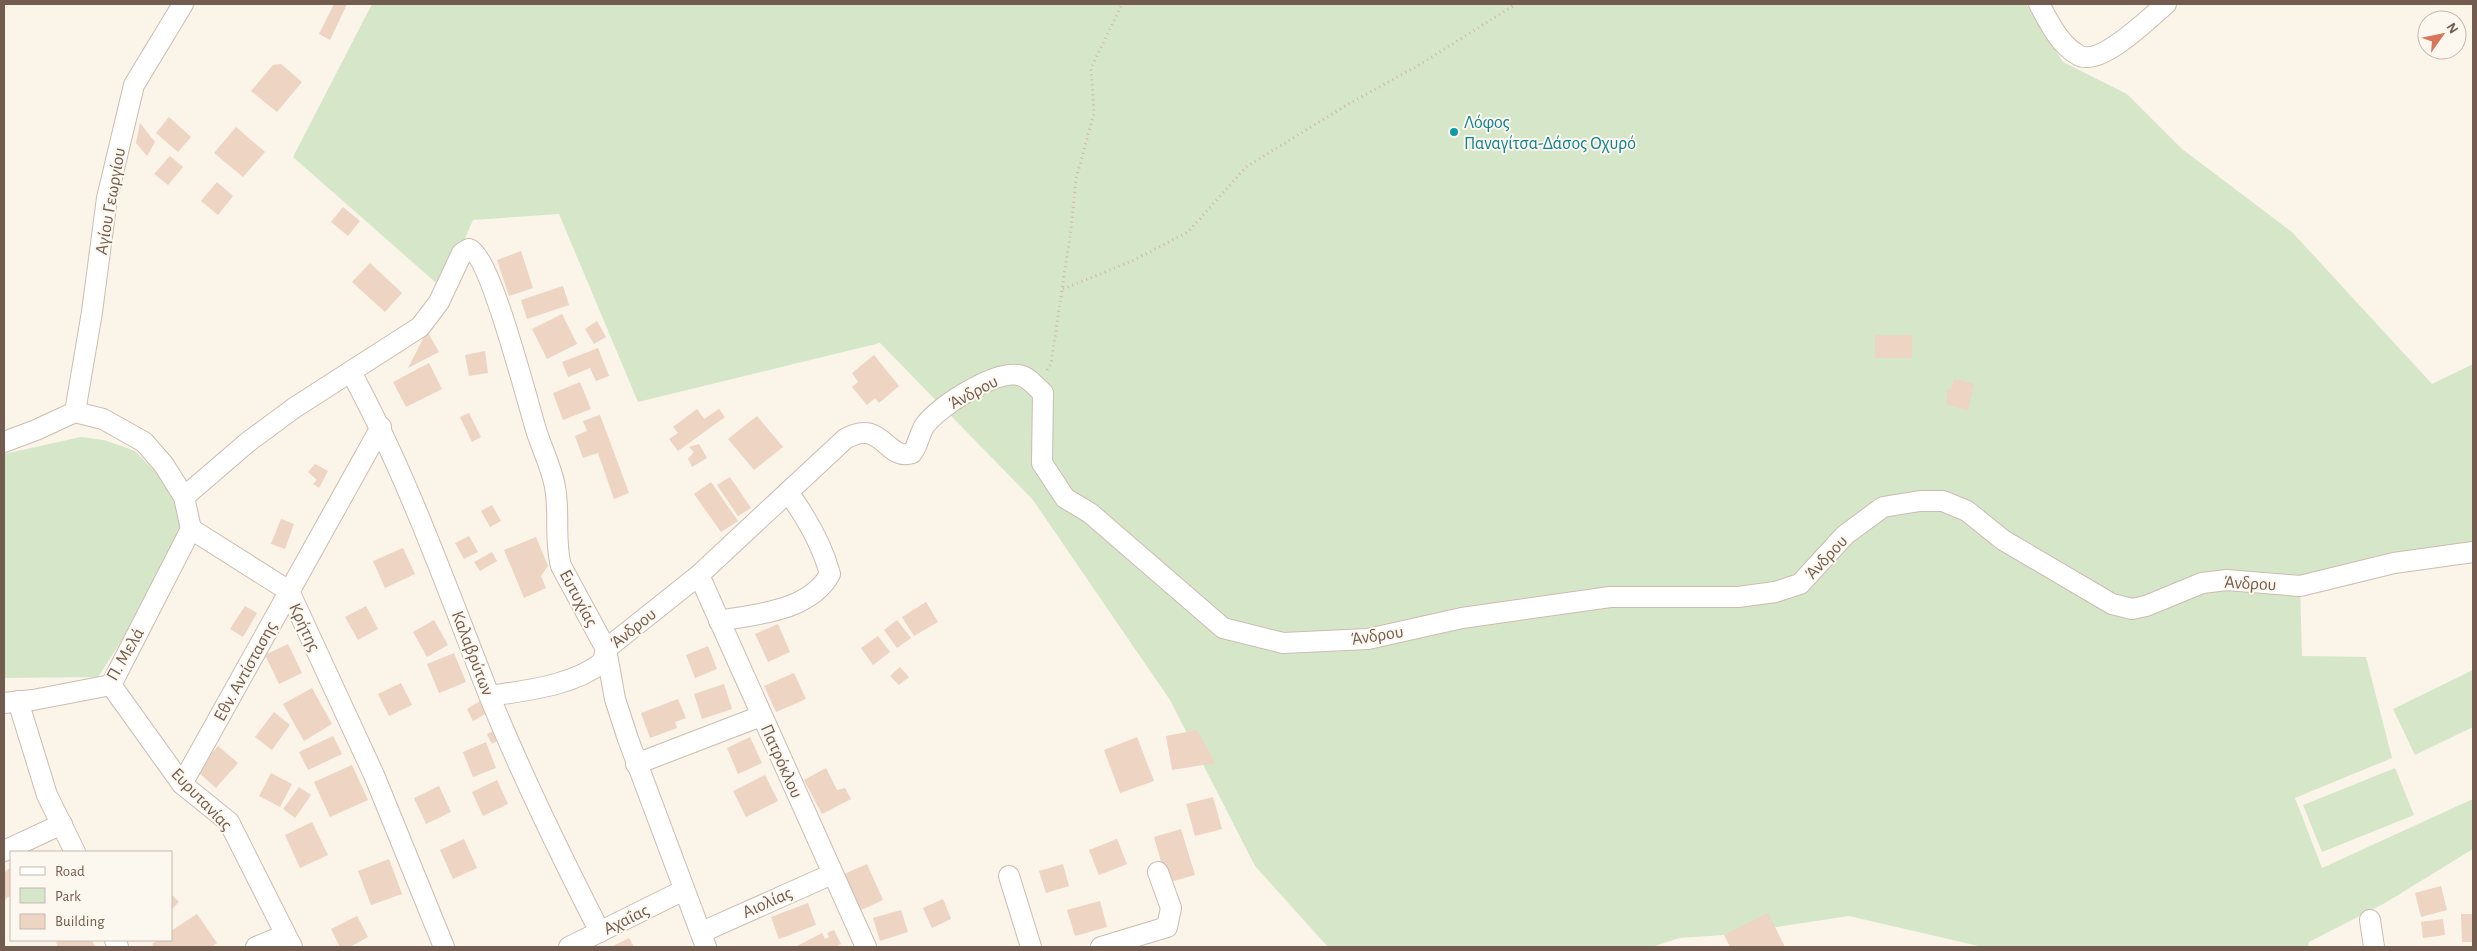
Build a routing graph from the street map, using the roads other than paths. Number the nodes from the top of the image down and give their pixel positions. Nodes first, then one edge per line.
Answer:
1 (183, 4) edge
2 (2039, 4) edge
3 (2166, 4) edge
4 (351, 372) junction
5 (75, 412) junction
6 (380, 427) junction
7 (4, 442) edge
8 (788, 492) junction
9 (184, 497) junction
10 (191, 529) junction
11 (2473, 552) edge
12 (699, 575) junction
13 (289, 591) junction
14 (719, 622) junction
15 (606, 649) junction
16 (111, 685) junction
17 (490, 696) junction
18 (11, 702) edge
19 (761, 716) junction
20 (636, 764) junction
21 (182, 784) junction
22 (62, 824) junction
23 (4, 851) edge
24 (75, 851) edge
25 (1158, 872) dead end
26 (832, 874) junction
27 (1008, 876) dead end
28 (684, 890) junction
29 (2370, 920) dead end
30 (600, 932) junction
31 (704, 939) edge
32 (289, 941) edge
33 (256, 947) edge
34 (444, 947) edge
35 (568, 947) edge
36 (866, 947) edge
37 (1031, 947) edge
38 (1101, 947) edge
39 (2374, 947) edge

1 - 5 street, Αγίου Γεωργίου
2 - 3 street
4 - 6 street, Καλαβρύτων
4 - 9 street
4 - 15 street, Ευτυχίας
5 - 7 street
5 - 9 street
6 - 13 street, Εθν. Αντίστασης
6 - 17 street, Καλαβρύτων
8 - 11 street, Άνδρου
8 - 12 street, Άνδρου
8 - 14 street
9 - 10 street
10 - 13 street, Κρήτης
10 - 16 street, Π. Μελά
12 - 14 street, Πατρόκλου
12 - 15 street, Άνδρου
13 - 21 street, Εθν. Αντίστασης
13 - 34 street, Κρήτης
14 - 19 street, Πατρόκλου
15 - 17 street, Άνδρου
15 - 20 street, Ευτυχίας
16 - 18 street, Π. Μελά
16 - 21 street, Ευρυτανίας
17 - 30 street, Καλαβρύτων
18 - 22 street
19 - 20 street
19 - 26 street, Πατρόκλου
20 - 28 street, Ευτυχίας
21 - 32 street, Ευρυτανίας
22 - 23 street
22 - 24 street
25 - 38 street
26 - 31 street, Αιολίας
26 - 36 street, Πατρόκλου
27 - 37 street
28 - 30 street, Αχαΐας
28 - 31 street, Ευτυχίας
29 - 39 street
30 - 35 street, Αχαΐας
32 - 33 street

